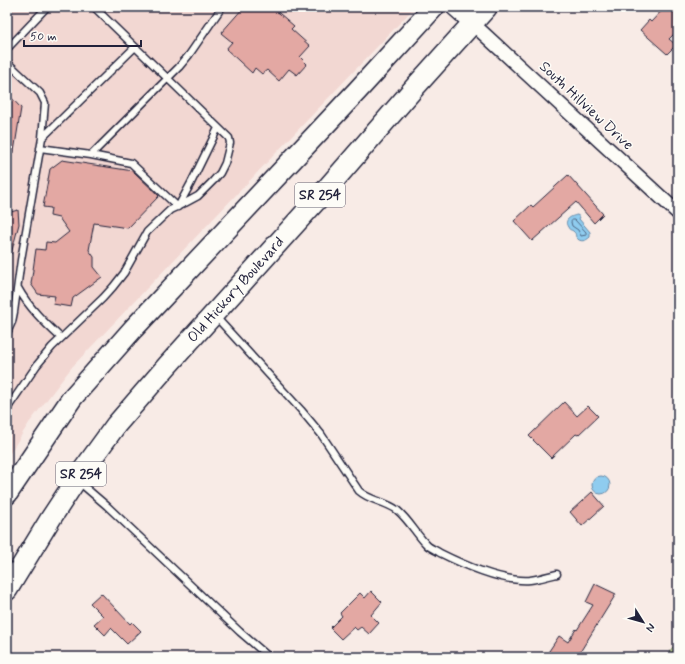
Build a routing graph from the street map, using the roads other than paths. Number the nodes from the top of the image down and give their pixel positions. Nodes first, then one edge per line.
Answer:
1 (47, 7) edge
2 (94, 7) edge
3 (222, 7) edge
4 (434, 7) edge
5 (454, 7) edge
6 (487, 7) edge
7 (472, 23) junction
8 (135, 47) junction
9 (7, 48) edge
10 (7, 62) edge
11 (167, 78) junction
12 (218, 128) junction
13 (42, 138) junction
14 (40, 148) junction
15 (91, 155) junction
16 (178, 207) junction
17 (678, 213) edge
18 (18, 288) junction
19 (214, 314) junction
20 (7, 333) edge
21 (62, 338) junction
22 (7, 409) edge
23 (76, 480) junction
24 (7, 494) edge
25 (557, 574) dead end
26 (7, 590) edge
27 (269, 657) edge

1 - 9 lane
2 - 8 lane
3 - 11 lane
4 - 24 main road, SR 254
5 - 7 street
6 - 7 main road, Old Hickory Boulevard / SR 254
7 - 17 street, South Hillview Drive
7 - 19 main road, Old Hickory Boulevard / SR 254
8 - 11 lane
8 - 13 lane
10 - 13 lane
11 - 12 lane
11 - 15 lane
12 - 16 lane
12 - 16 lane
13 - 14 lane
14 - 15 lane
14 - 18 lane
15 - 16 lane
16 - 21 lane
18 - 20 lane
18 - 21 lane
19 - 23 main road, Old Hickory Boulevard / SR 254
19 - 25 lane
21 - 22 lane
23 - 26 main road, Old Hickory Boulevard / SR 254
23 - 27 lane

